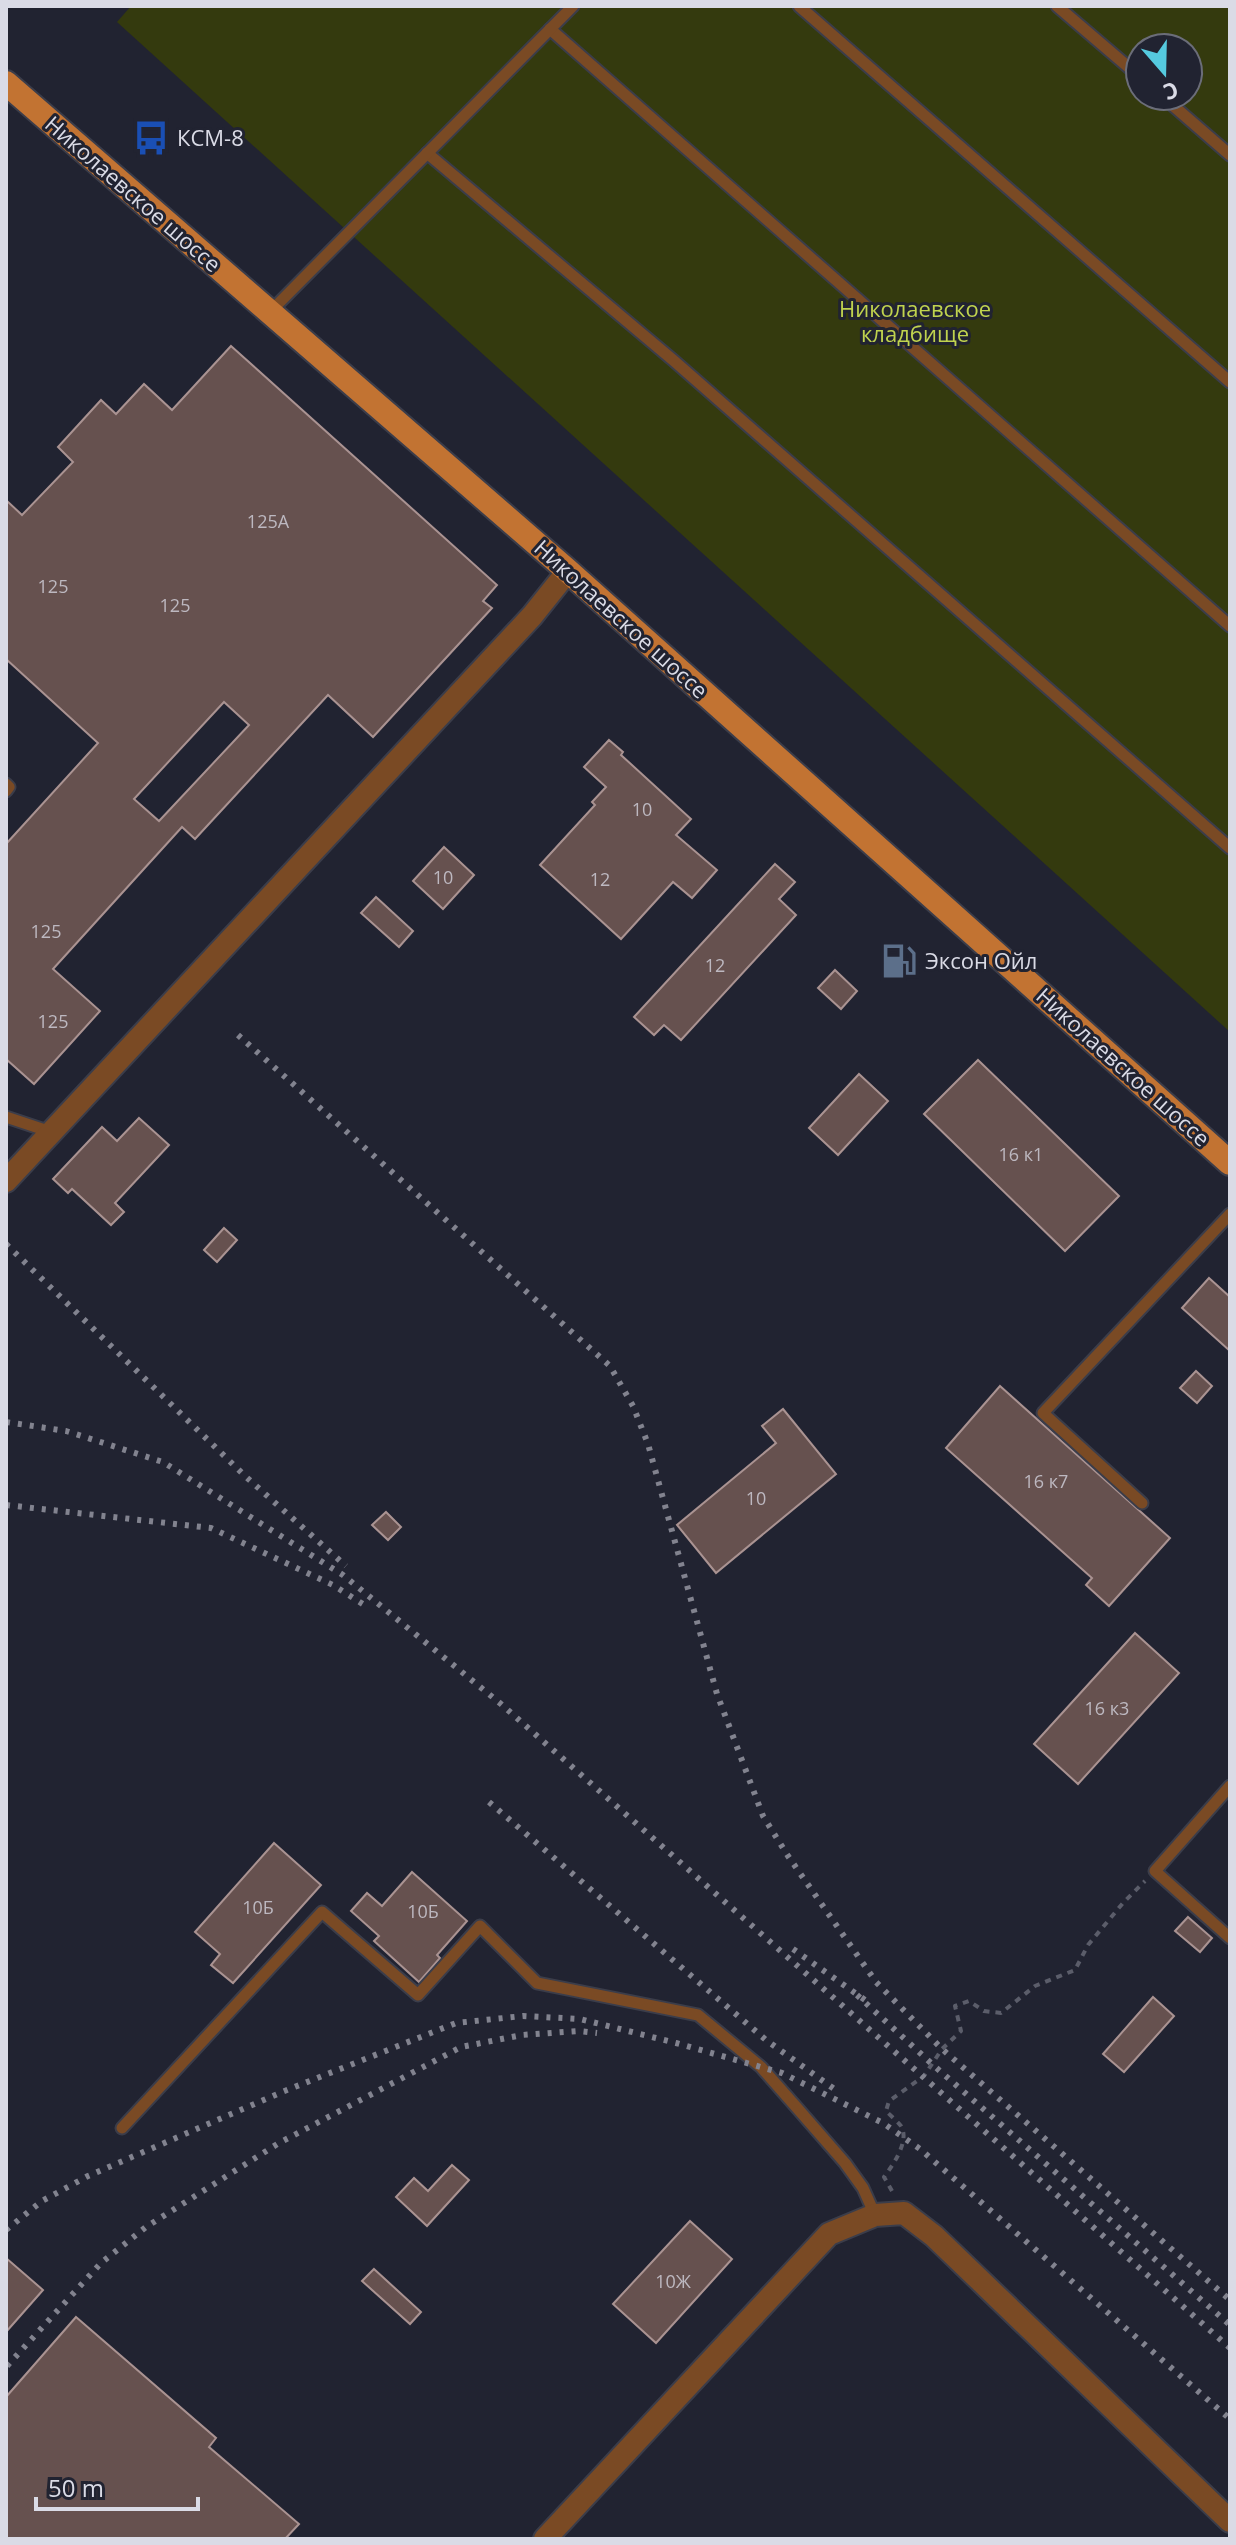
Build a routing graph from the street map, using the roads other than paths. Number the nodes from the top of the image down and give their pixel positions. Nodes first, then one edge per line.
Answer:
1 (573, 6) edge
2 (799, 6) edge
3 (1057, 6) edge
4 (550, 29) junction
5 (1124, 63) edge
6 (6, 83) edge
7 (1180, 112) edge
8 (427, 153) junction
9 (1230, 155) edge
10 (270, 312) junction
11 (1230, 382) edge
12 (568, 571) junction
13 (1230, 626) edge
14 (6, 784) edge
15 (6, 791) edge
16 (1230, 848) edge
17 (6, 1117) edge
18 (51, 1132) junction
19 (1230, 1163) edge
20 (6, 1181) edge
21 (1230, 1214) edge
22 (1142, 1503) dead end
23 (1230, 1786) edge
24 (1230, 1938) edge
25 (122, 2128) dead end
26 (875, 2215) junction
27 (1230, 2521) edge
28 (545, 2539) edge

1 - 4 lane
2 - 11 lane
3 - 5 lane
4 - 8 lane
4 - 13 lane
6 - 10 main road, Николаевское шоссе
7 - 9 lane
8 - 10 lane
8 - 16 lane
10 - 12 main road, Николаевское шоссе
12 - 18 street
12 - 19 main road, Николаевское шоссе
14 - 15 lane
17 - 18 lane
18 - 20 street
21 - 22 lane
23 - 24 lane
25 - 26 lane
26 - 27 street
26 - 28 street

